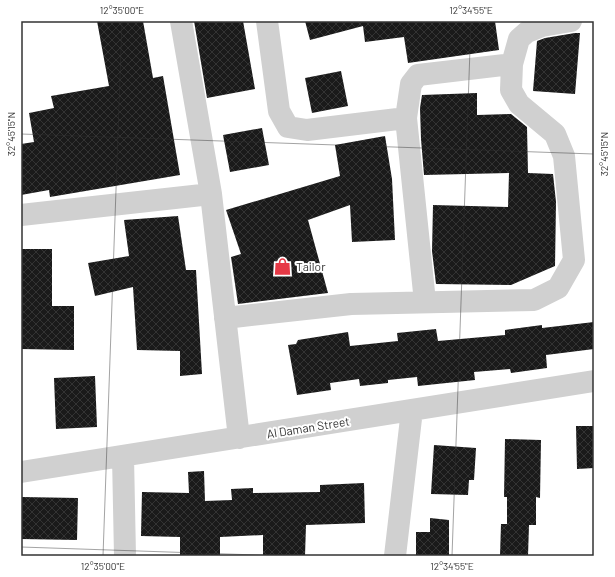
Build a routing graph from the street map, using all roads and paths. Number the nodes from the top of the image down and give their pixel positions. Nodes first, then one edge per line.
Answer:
1 (182, 21) edge
2 (267, 21) edge
3 (571, 21) edge
4 (512, 64) junction
5 (406, 118) junction
6 (211, 194) junction
7 (21, 215) edge
8 (425, 302) junction
9 (225, 318) junction
10 (594, 381) edge
11 (412, 410) junction
12 (239, 438) junction
13 (123, 456) junction
14 (21, 472) edge
15 (125, 556) edge
16 (395, 556) edge

1 - 6 street
2 - 5 street
3 - 4 street
4 - 5 street
4 - 8 street
5 - 8 street
6 - 7 street
6 - 9 street
8 - 9 street
9 - 12 street
10 - 11 street, Al Daman Street
11 - 12 street, Al Daman Street
11 - 16 street
12 - 13 street, Al Daman Street
13 - 14 street, Al Daman Street
13 - 15 street

